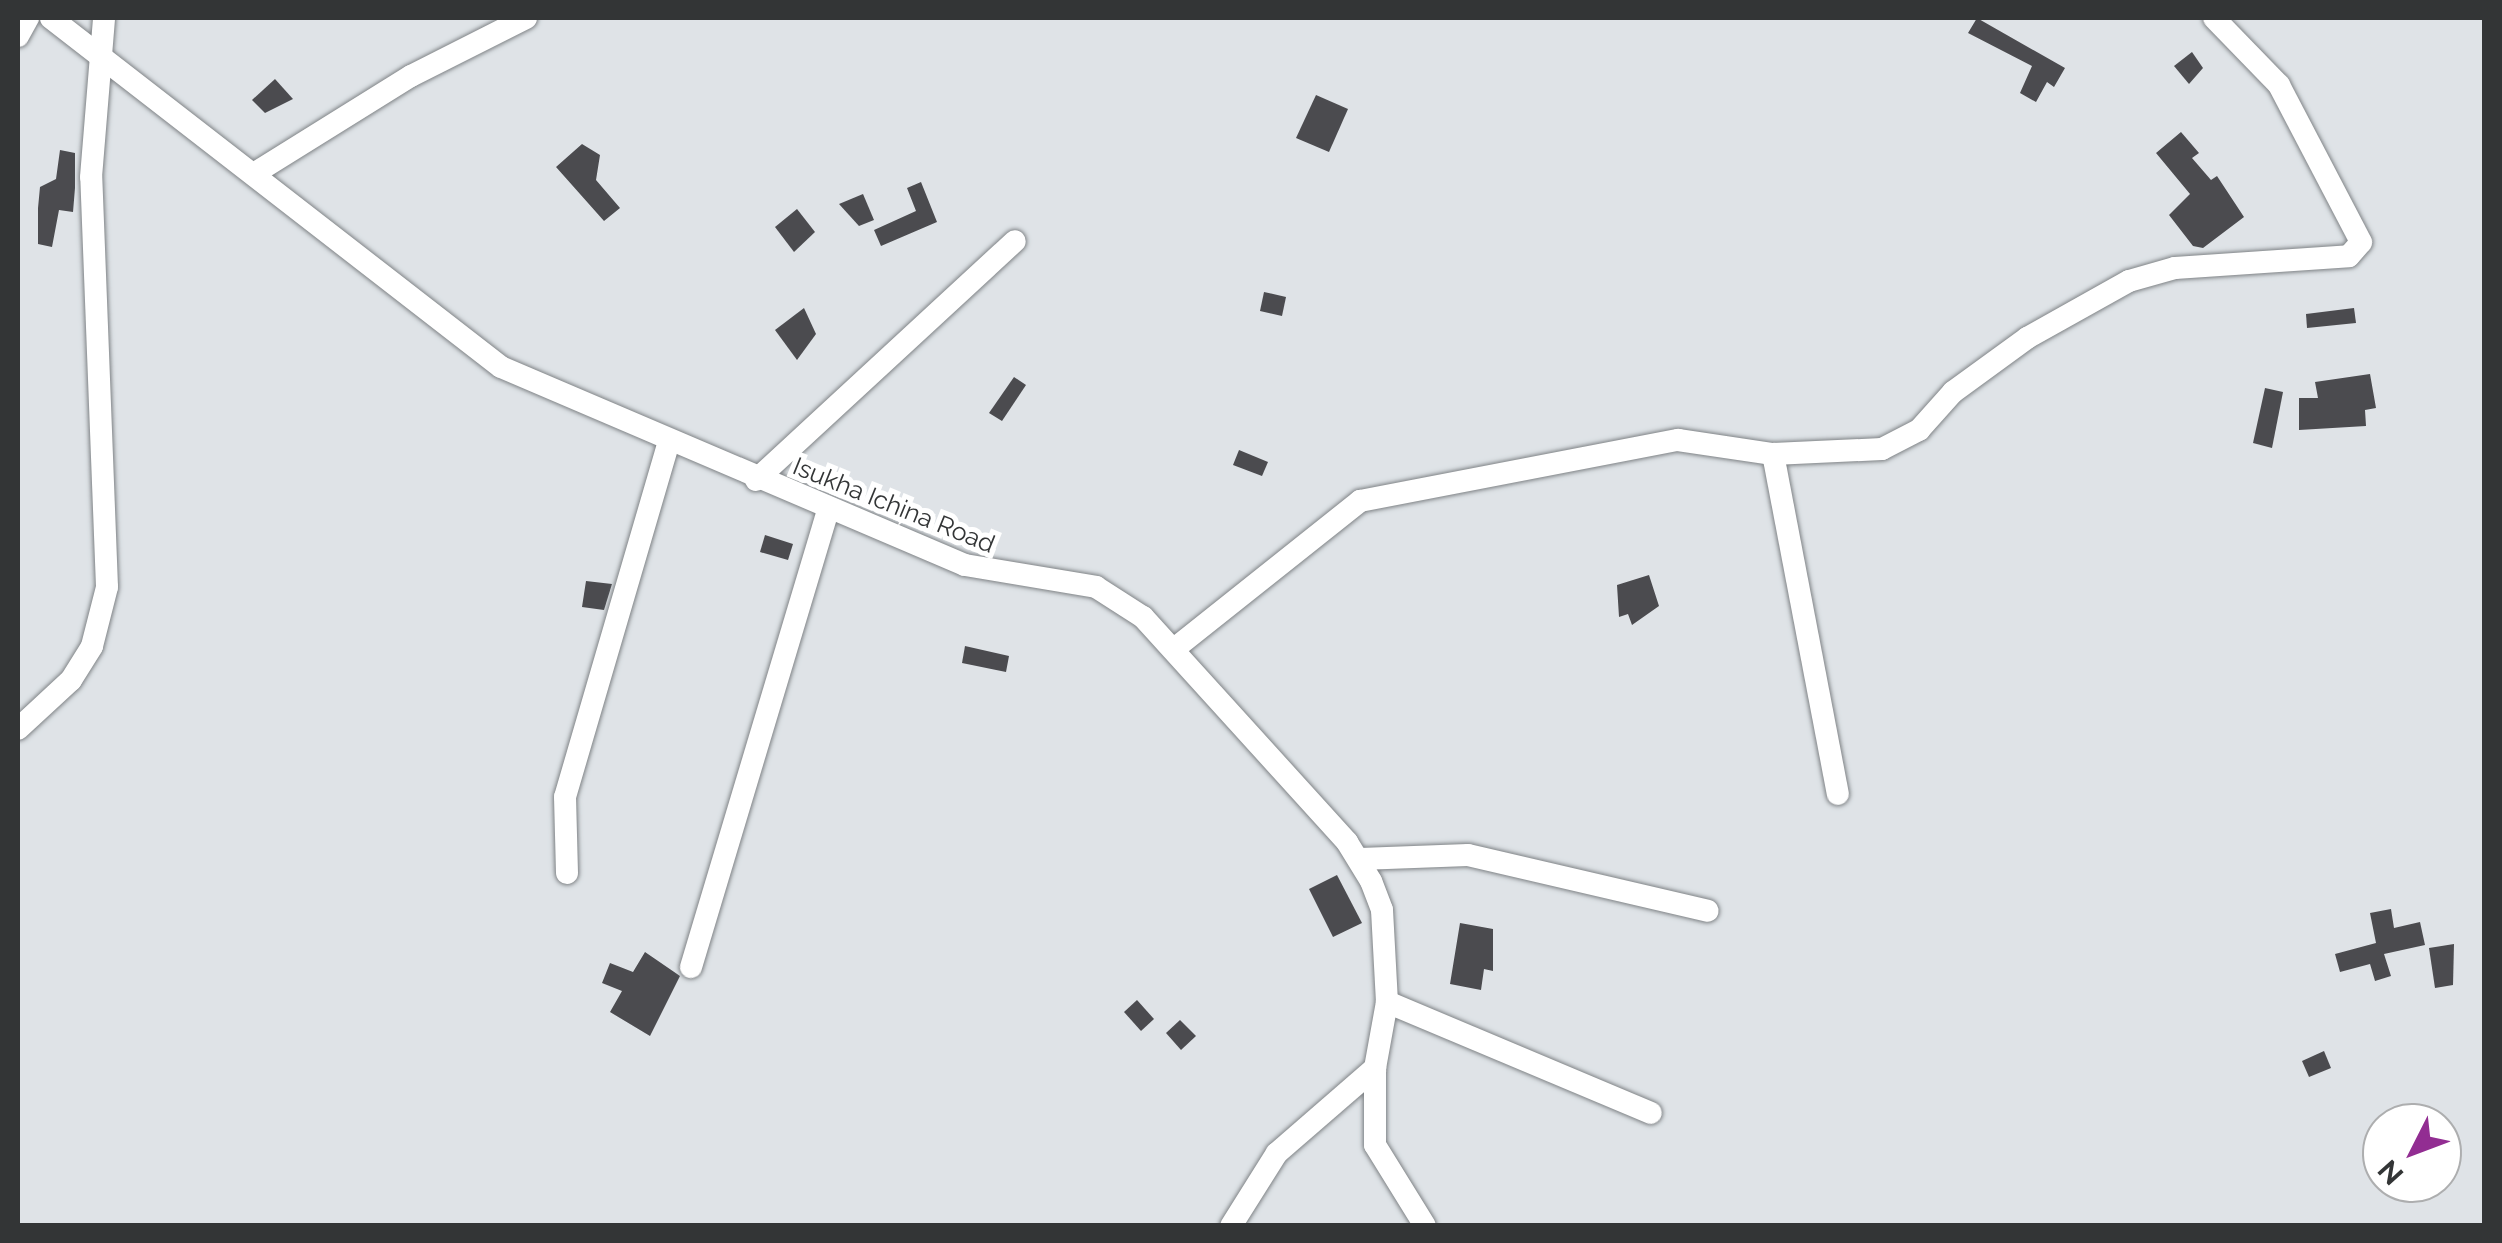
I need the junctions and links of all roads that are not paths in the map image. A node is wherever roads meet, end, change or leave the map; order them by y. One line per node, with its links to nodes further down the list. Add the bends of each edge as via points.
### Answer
1 (28, 18): 6 (street)
2 (52, 18): 7 (street, Isukha Ichina Road)
3 (104, 18): 7 (street)
4 (526, 18): 8 (street, via 411,76)
5 (2214, 18): 11 (street, via 2279,85 2361,242 2349,256 2175,268 2129,281 2027,338 1900,444 1830,456)
6 (18, 36)
7 (97, 48): 8 (street, Isukha Ichina Road); 15 (street, via 91,177 107,587 92,646 71,680)
8 (255, 173): 10 (street, Isukha Ichina Road, via 501,367)
9 (1015, 241): 12 (street)
10 (669, 442): 12 (street, Isukha Ichina Road); 18 (street, via 565,797)
11 (1773, 454): 14 (street, via 1660,442 1360,500); 16 (street)
12 (756, 480): 13 (street, Isukha Ichina Road)
13 (828, 509): 14 (street, Isukha Ichina Road, via 1008,578 1096,587 1121,598); 20 (street)
14 (1174, 649): 17 (street, Isukha Ichina Road)
15 (18, 729)
16 (1838, 794)
17 (1360, 859): 19 (street, via 1468,855); 21 (street, Isukha Ichina Road, via 1382,910)
18 (566, 873)
19 (1708, 911)
20 (691, 966)
21 (1388, 1002): 22 (street, Isukha Ichina Road); 23 (street)
22 (1375, 1068): 24 (street, via 1278,1153); 25 (street, Isukha Ichina Road, via 1375,1144)
23 (1651, 1113)
24 (1231, 1226)
25 (1425, 1226)

